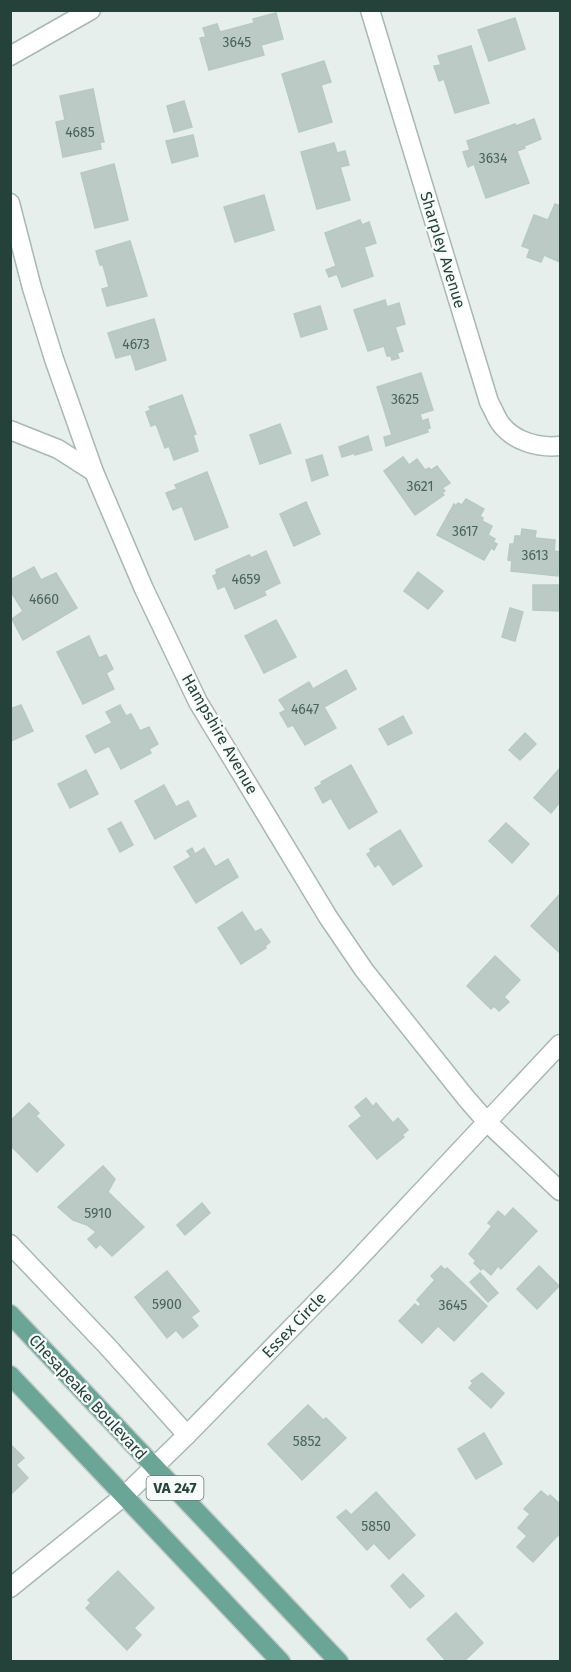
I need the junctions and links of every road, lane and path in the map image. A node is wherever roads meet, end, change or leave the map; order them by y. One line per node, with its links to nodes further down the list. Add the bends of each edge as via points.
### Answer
1 (91, 10): 3 (street)
2 (370, 10): 6 (street, Sharpley Avenue, via 489,402 501,424 518,438 537,446)
3 (10, 56)
4 (10, 203): 7 (street, Hampshire Avenue, via 54,359)
5 (10, 430): 7 (street, via 58,449)
6 (561, 446)
7 (94, 472): 9 (street, Hampshire Avenue, via 198,702 364,970)
8 (561, 1044): 9 (street, Essex Circle)
9 (487, 1122): 10 (street, Hampshire Avenue); 14 (street, Essex Circle)
10 (561, 1191)
11 (10, 1244): 14 (street)
12 (10, 1314): 15 (main road, Chesapeake Boulevard / VA 247)
13 (10, 1375): 16 (main road, VA 247)
14 (187, 1435): 15 (street, Essex Circle)
15 (154, 1467): 16 (street, Essex Circle); 19 (main road, Chesapeake Boulevard / VA 247)
16 (124, 1496): 17 (street, Essex Circle); 18 (main road, VA 247)
17 (10, 1588)
18 (281, 1662)
19 (339, 1662)

